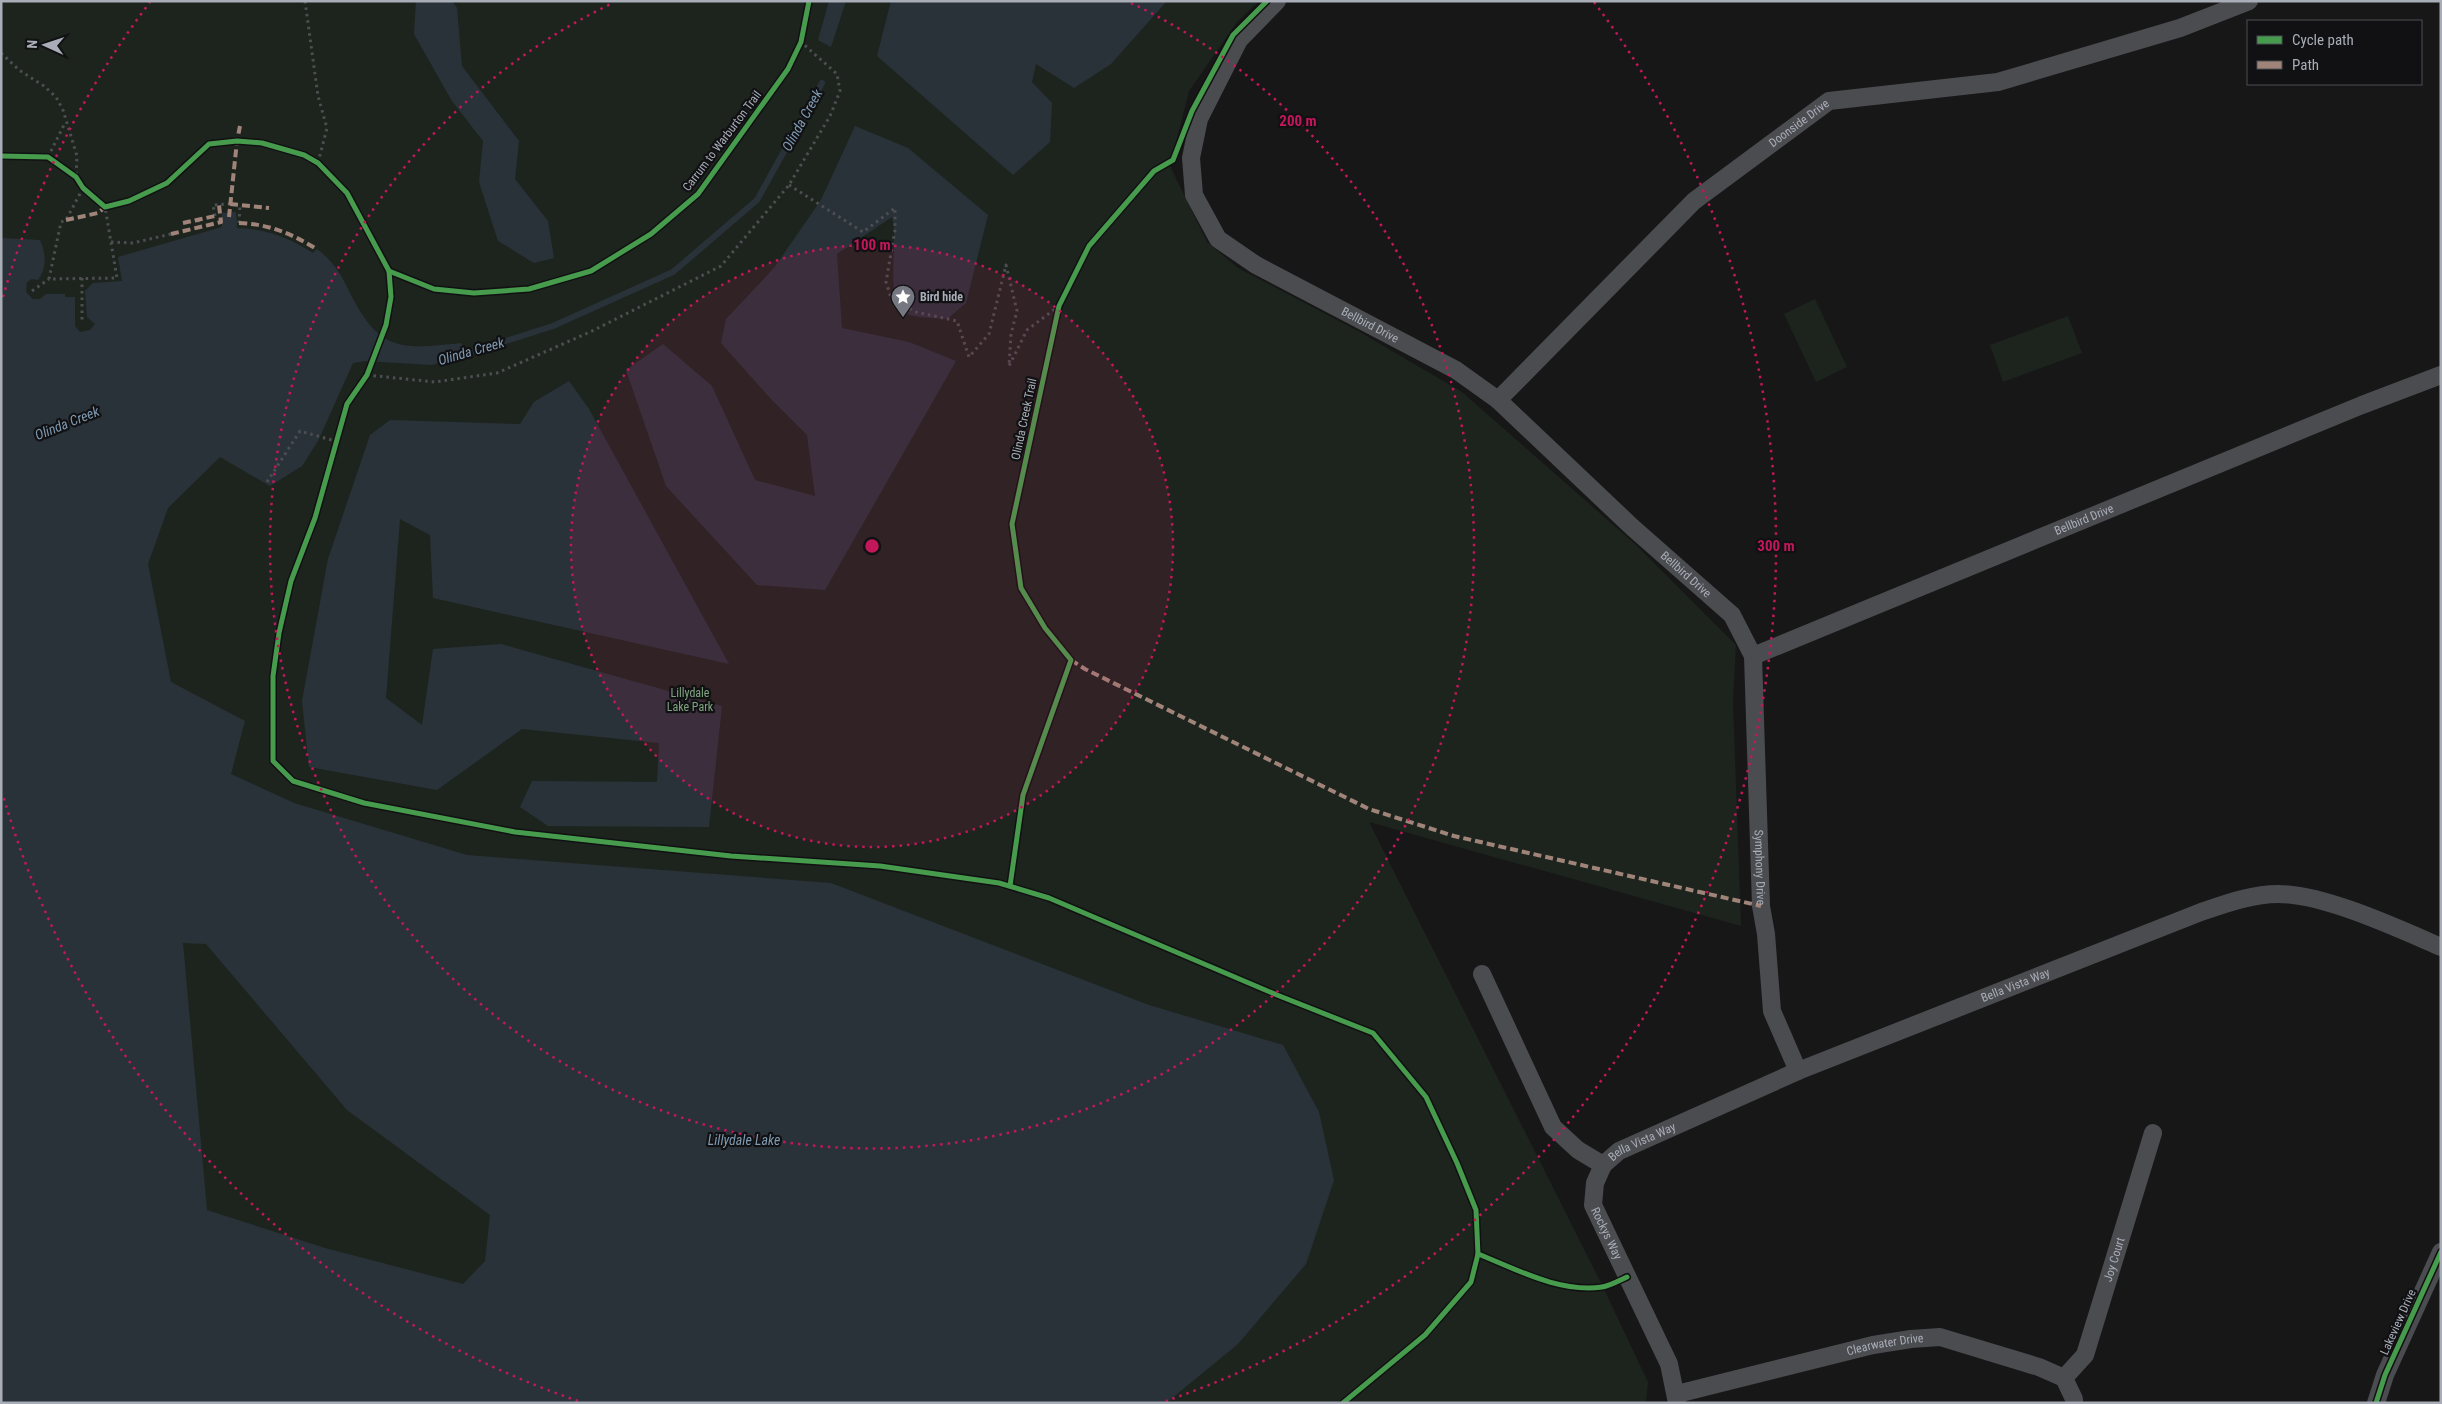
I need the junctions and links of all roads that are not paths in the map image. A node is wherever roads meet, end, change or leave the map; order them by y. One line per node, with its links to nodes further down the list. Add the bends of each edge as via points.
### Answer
1 (1277, 1): 4 (street, Bellbird Drive, via 1239,40 1198,119 1192,158 1194,195 1218,239 1256,265 1456,370)
2 (2249, 1): 4 (street, Doonside Drive, via 2180,28 1998,82 1829,101 1694,201)
3 (2441, 375): 5 (street, Bellbird Drive)
4 (1498, 400): 5 (street, Bellbird Drive, via 1732,615)
5 (1753, 656): 8 (street, Symphony Drive, via 1761,906 1772,1011)
6 (2441, 947): 8 (street, Bella Vista Way, via 2314,898 2278,894 2239,900)
7 (1482, 974): 10 (street, via 1553,1127 1578,1150)
8 (1798, 1071): 10 (street, Bella Vista Way, via 1619,1152)
9 (2154, 1133): 12 (street, Joy Court, via 2085,1355)
10 (1603, 1165): 13 (street, Rockys Way, via 1595,1183 1593,1205 1669,1364)
11 (2441, 1252): 15 (street, Lakeview Drive, via 2385,1375)
12 (2064, 1378): 13 (street, Clearwater Drive, via 2039,1367 1940,1337 1872,1345); 14 (street)
13 (1677, 1398)
14 (2074, 1403)
15 (2376, 1403)

